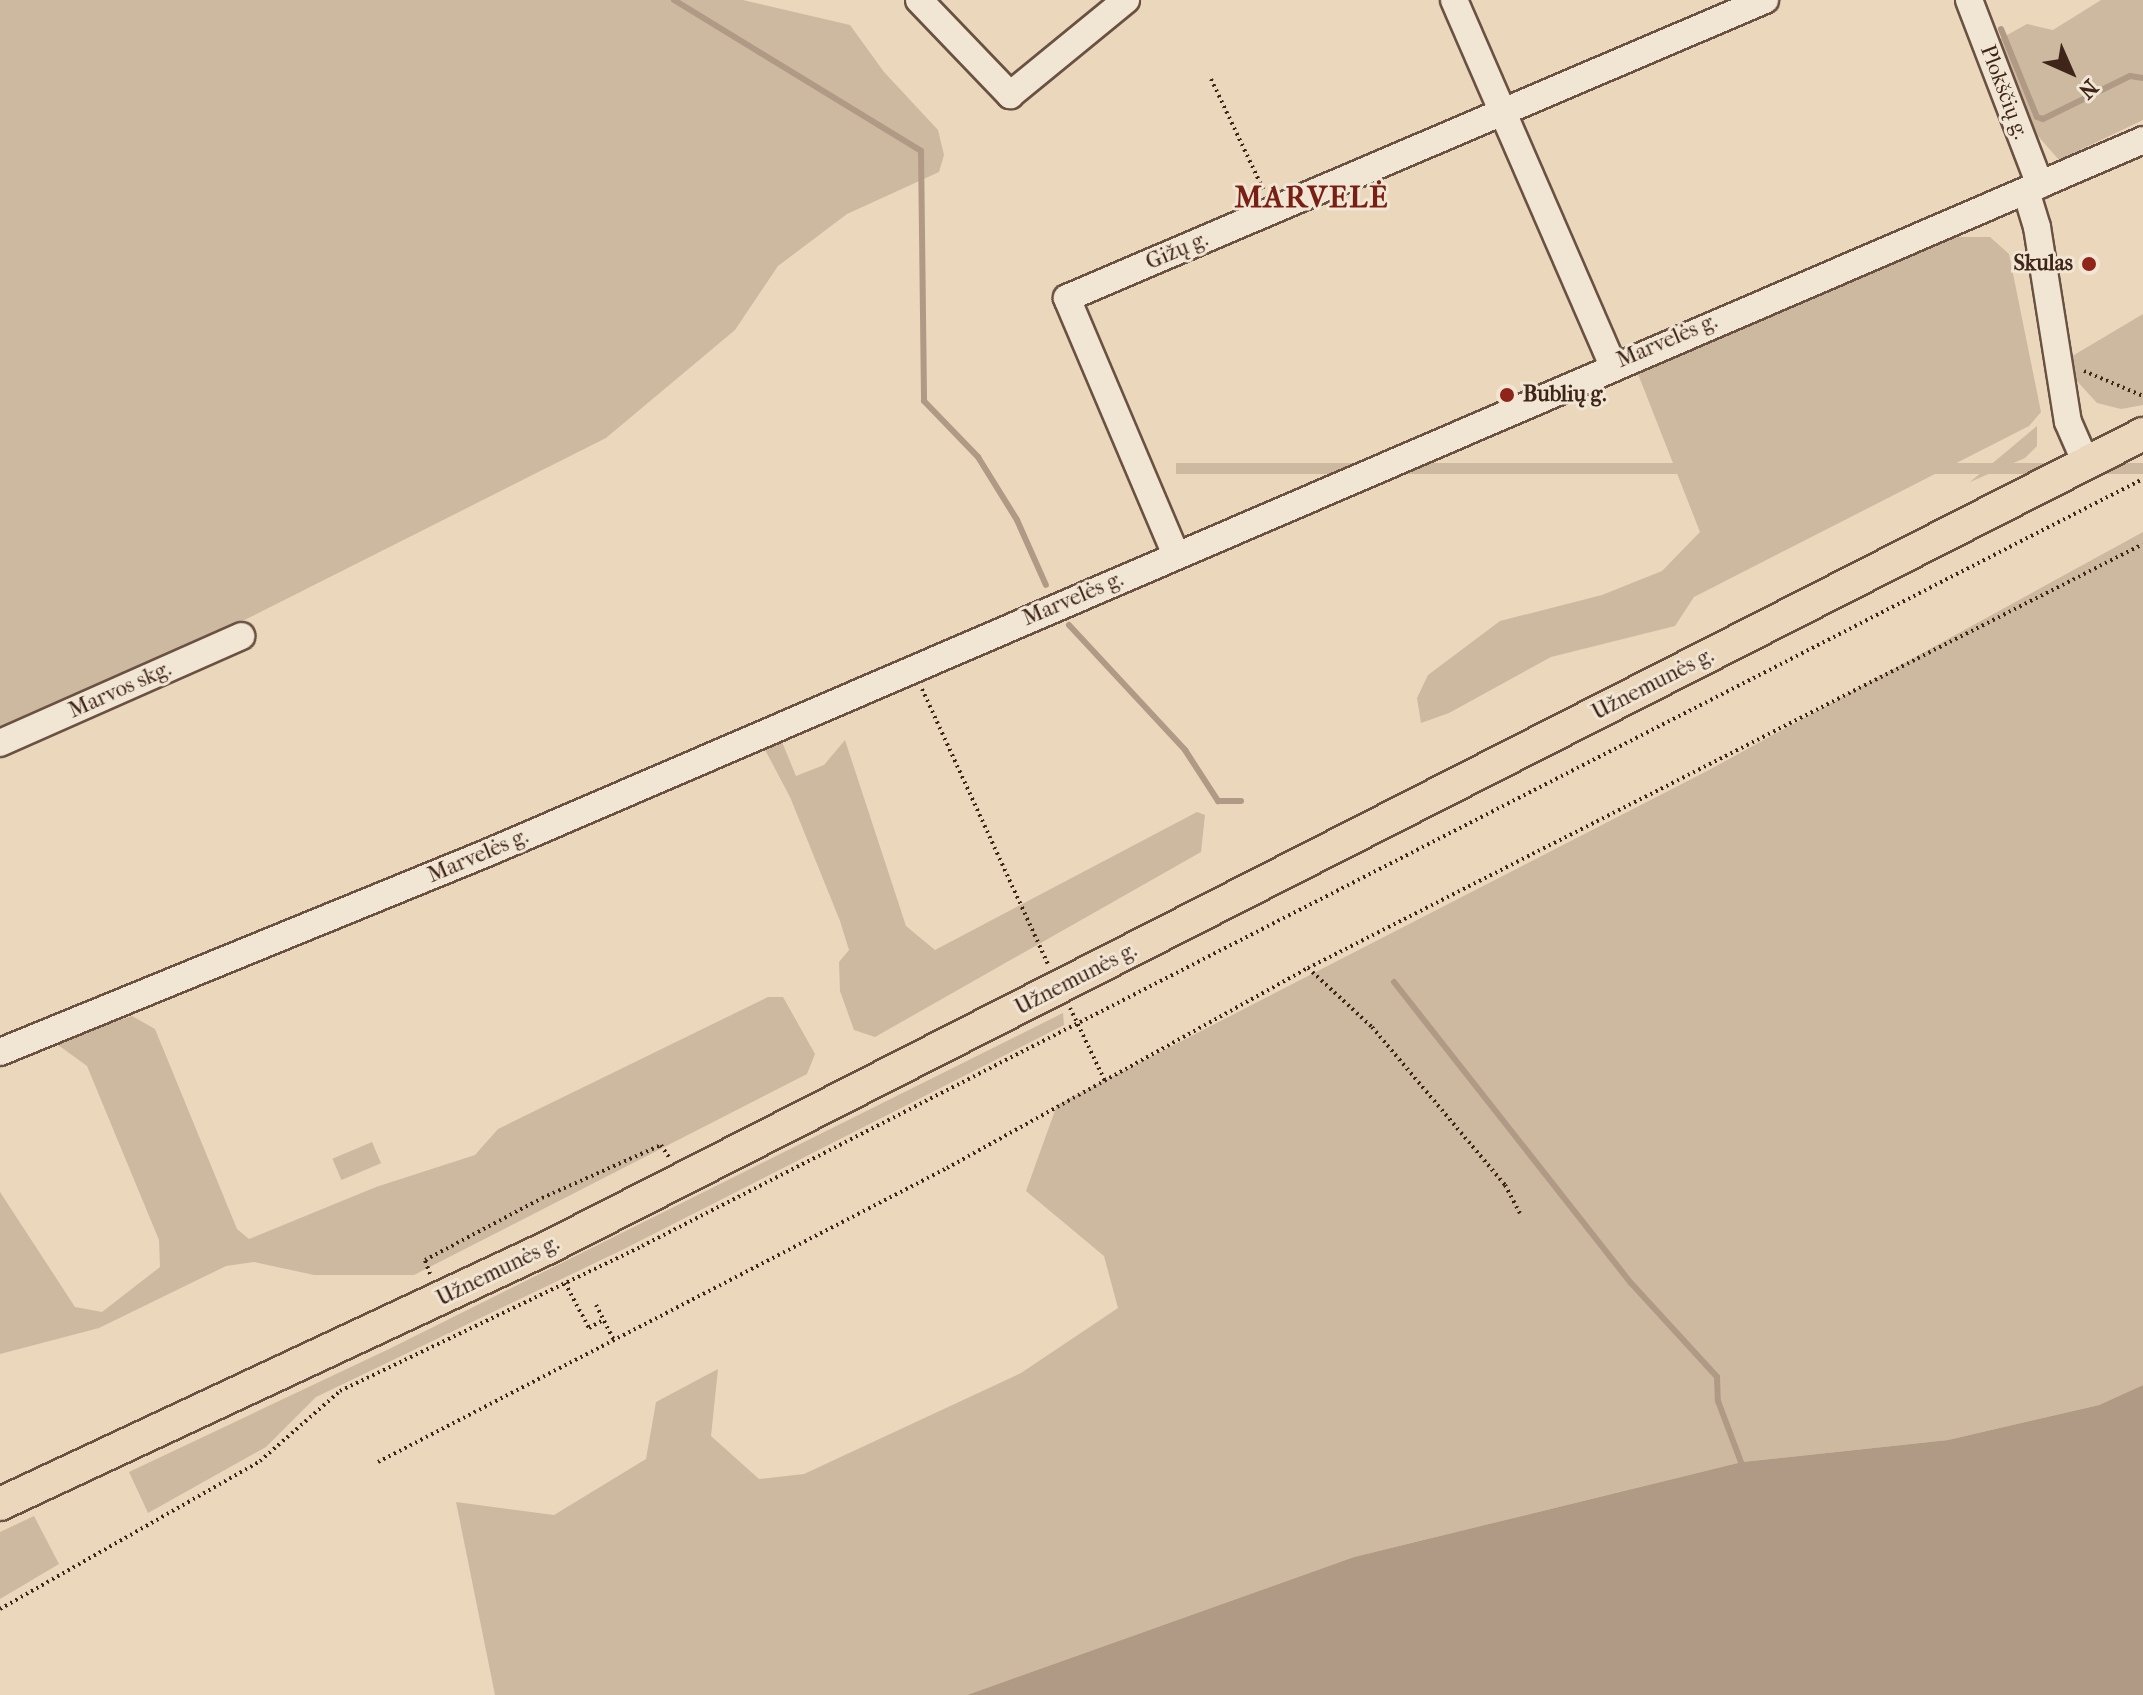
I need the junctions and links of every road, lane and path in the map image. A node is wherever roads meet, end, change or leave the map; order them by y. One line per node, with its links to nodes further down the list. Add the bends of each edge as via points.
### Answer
1 (919, 0): 2 (street, via 1010,95)
2 (1126, 0)
3 (1454, 0): 7 (street)
4 (1765, 0): 7 (street, Gižų g.)
5 (1969, 0): 9 (street, Plokščių g.)
6 (1211, 79): 10 (path)
7 (1502, 112): 10 (street, Gižų g.); 12 (street)
8 (2143, 140): 9 (street, Marvelės g.)
9 (2033, 188): 11 (street, Plokščių g.); 12 (street, Marvelės g.)
10 (1273, 210): 18 (street, Gižų g., via 1067,298)
11 (2053, 343): 13 (path, via 2082,370); 15 (street, Plokščių g., via 2068,422)
12 (1612, 364): 18 (street, Marvelės g.)
13 (2142, 392)
14 (2143, 434): 15 (main road, Užnemunės g.)
15 (2086, 463): 25 (main road, Užnemunės g.)
16 (2143, 479): 27 (path)
17 (2143, 544): 23 (path)
18 (1176, 555): 20 (street, Marvelės g.)
19 (241, 636): 21 (street, Marvos skg.)
20 (913, 668): 22 (path); 24 (street, Marvelės g., via 355,909)
21 (0, 743)
22 (1014, 894)
23 (1308, 968): 26 (path, via 1372,1027 1505,1185); 31 (path, via 947,1168)
24 (0, 1052)
25 (682, 1179): 28 (main road, Užnemunės g.); 28 (path, via 661,1145 542,1198 425,1260)
26 (1520, 1213)
27 (565, 1283): 30 (path, via 589,1328); 34 (path, via 340,1391 260,1461)
28 (440, 1299): 33 (main road, Užnemunės g.)
29 (596, 1305): 30 (path)
30 (603, 1320): 31 (path)
31 (613, 1339): 32 (path)
32 (378, 1462)
33 (0, 1504)
34 (0, 1609)

